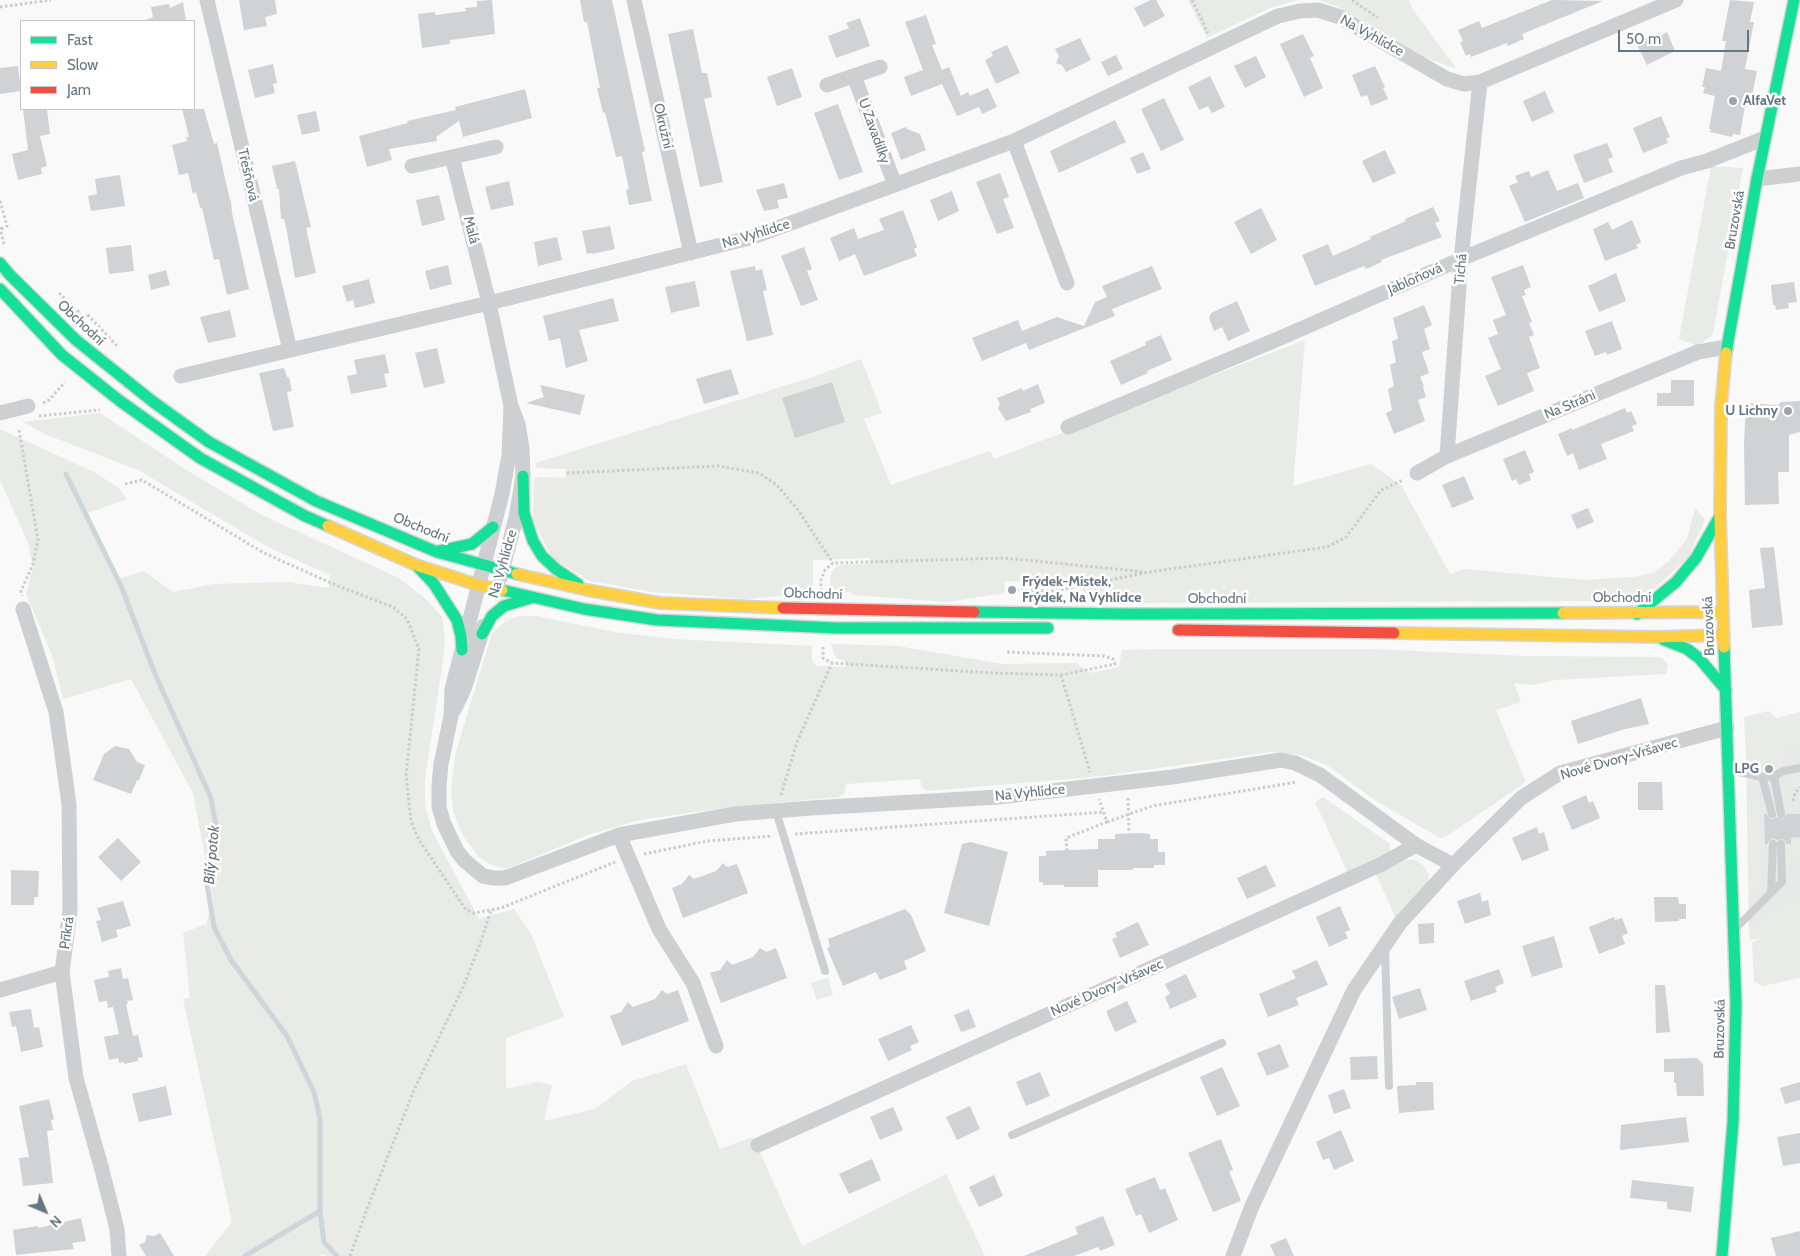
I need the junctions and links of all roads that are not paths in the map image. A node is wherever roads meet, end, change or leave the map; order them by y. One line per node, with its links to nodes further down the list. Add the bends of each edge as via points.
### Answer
1 (207, 0): 24 (street, Třešňová)
2 (634, 0): 17 (street, Okružní)
3 (1676, 0): 7 (street, Na Vyhlídce)
4 (1794, 0): 9 (main road, Bruzovská)
5 (880, 67): 6 (street)
6 (854, 76): 8 (street); 16 (street, U Zavadilky)
7 (1480, 82): 10 (street, Na Vyhlídce, via 1464,84 1447,79 1340,17 1318,10 1300,11 1278,16); 18 (street, Tichá)
8 (827, 85)
9 (1765, 138): 15 (main road, Bruzovská); 18 (street, Jabloňová, via 1681,168)
10 (1014, 141): 16 (street, Na Vyhlídce); 20 (street)
11 (496, 146): 12 (street)
12 (452, 156): 13 (street); 22 (street, Malá)
13 (412, 166)
14 (1800, 174): 15 (street)
15 (1757, 179): 23 (main road, Bruzovská)
16 (894, 185): 17 (street, Na Vyhlídce, via 753,238)
17 (691, 253): 22 (street, Na Vyhlídce)
18 (1461, 259): 29 (street, Jabloňová); 30 (street, Tichá)
19 (0, 263): 35 (main road, Obchodní, via 76,340 209,442 316,501)
20 (1067, 283)
21 (0, 289): 36 (main road, via 62,355 120,402 200,458 305,516)
22 (490, 303): 24 (street, Na Vyhlídce); 26 (street, Na Vyhlídce)
23 (1727, 347): 30 (street, Na Stráni, via 1698,352); 33 (main road, Bruzovská, via 1721,422)
24 (290, 350): 25 (street, Na Vyhlídce)
25 (180, 376)
26 (510, 406): 32 (street, Na Vyhlídce, via 518,424); 34 (street, Na Vyhlídce, via 508,455)
27 (33, 411): 28 (street)
28 (0, 413)
29 (1068, 427)
30 (1448, 456): 31 (street, Na Stráni)
31 (1417, 474)
32 (523, 476): 38 (street, Na Vyhlídce); 41 (main road, via 524,513 533,541 542,556 556,569)
33 (1720, 516): 44 (main road, Bruzovská); 45 (main road, via 1696,558 1676,582)
34 (493, 527): 35 (main road, via 472,544); 37 (street, Na Vyhlídce)
35 (437, 552): 37 (main road, Obchodní)
36 (416, 565): 39 (main road); 51 (main road, via 434,584 457,620)
37 (482, 566): 38 (main road, Obchodní); 39 (street, Na Vyhlídce)
38 (502, 571): 40 (street, Na Vyhlídce); 41 (main road, Obchodní)
39 (478, 585): 40 (main road); 51 (street, Na Vyhlídce)
40 (496, 589): 42 (main road); 48 (street, Na Vyhlídce)
41 (587, 590): 45 (main road, Obchodní, via 660,603 839,610 1128,614)
42 (533, 598): 46 (main road, via 657,620 836,628); 48 (main road, via 504,606 492,616)
43 (23, 609): 69 (street, Příkrá, via 56,712 69,804 70,910)
44 (1723, 612): 45 (main road, Obchodní); 49 (main road, Bruzovská)
45 (1637, 614)
46 (1064, 628)
47 (1167, 629): 50 (main road)
48 (482, 634): 53 (street, Na Vyhlídce, via 464,689)
49 (1724, 635): 50 (main road); 52 (main road, Bruzovská)
50 (1658, 637): 52 (main road, via 1687,649 1699,658)
51 (462, 650): 53 (street, Na Vyhlídce, via 452,689)
52 (1726, 690): 54 (main road, Bruzovská)
53 (451, 716): 62 (street, Na Vyhlídce, via 441,764 439,807 457,851 483,876 505,878)
54 (1727, 728): 56 (main road, Bruzovská); 65 (street, Nové Dvory-Vršavec, via 1560,773 1520,798)
55 (1800, 768): 57 (lane)
56 (1728, 769): 58 (lane); 66 (main road, Bruzovská)
57 (1774, 776): 58 (lane); 61 (lane)
58 (1762, 777): 60 (lane)
59 (776, 811): 62 (street, Na Vyhlídce, via 735,814); 64 (street, Na Vyhlídce, via 999,797 1281,760 1320,775); 68 (lane)
60 (1772, 814)
61 (1781, 814)
62 (619, 835): 72 (street, via 659,929 693,983)
63 (1777, 844): 66 (lane, via 1782,882)
64 (1416, 845): 65 (street); 75 (street, Nové Dvory-Vršavec, via 1382,864)
65 (1453, 865): 67 (street, Nové Dvory-Vršavec)
66 (1734, 930): 78 (main road, Bruzovská, via 1733,1122)
67 (1384, 945): 73 (lane); 77 (street, Nové Dvory-Vršavec, via 1354,990 1252,1206)
68 (825, 971)
69 (62, 972): 70 (street); 76 (street, Příkrá, via 76,1078 115,1221)
70 (0, 990)
71 (1222, 1043): 74 (lane)
72 (716, 1046)
73 (1389, 1086)
74 (1012, 1135)
75 (758, 1145)
76 (119, 1256)
77 (1233, 1256)
78 (1722, 1256)

